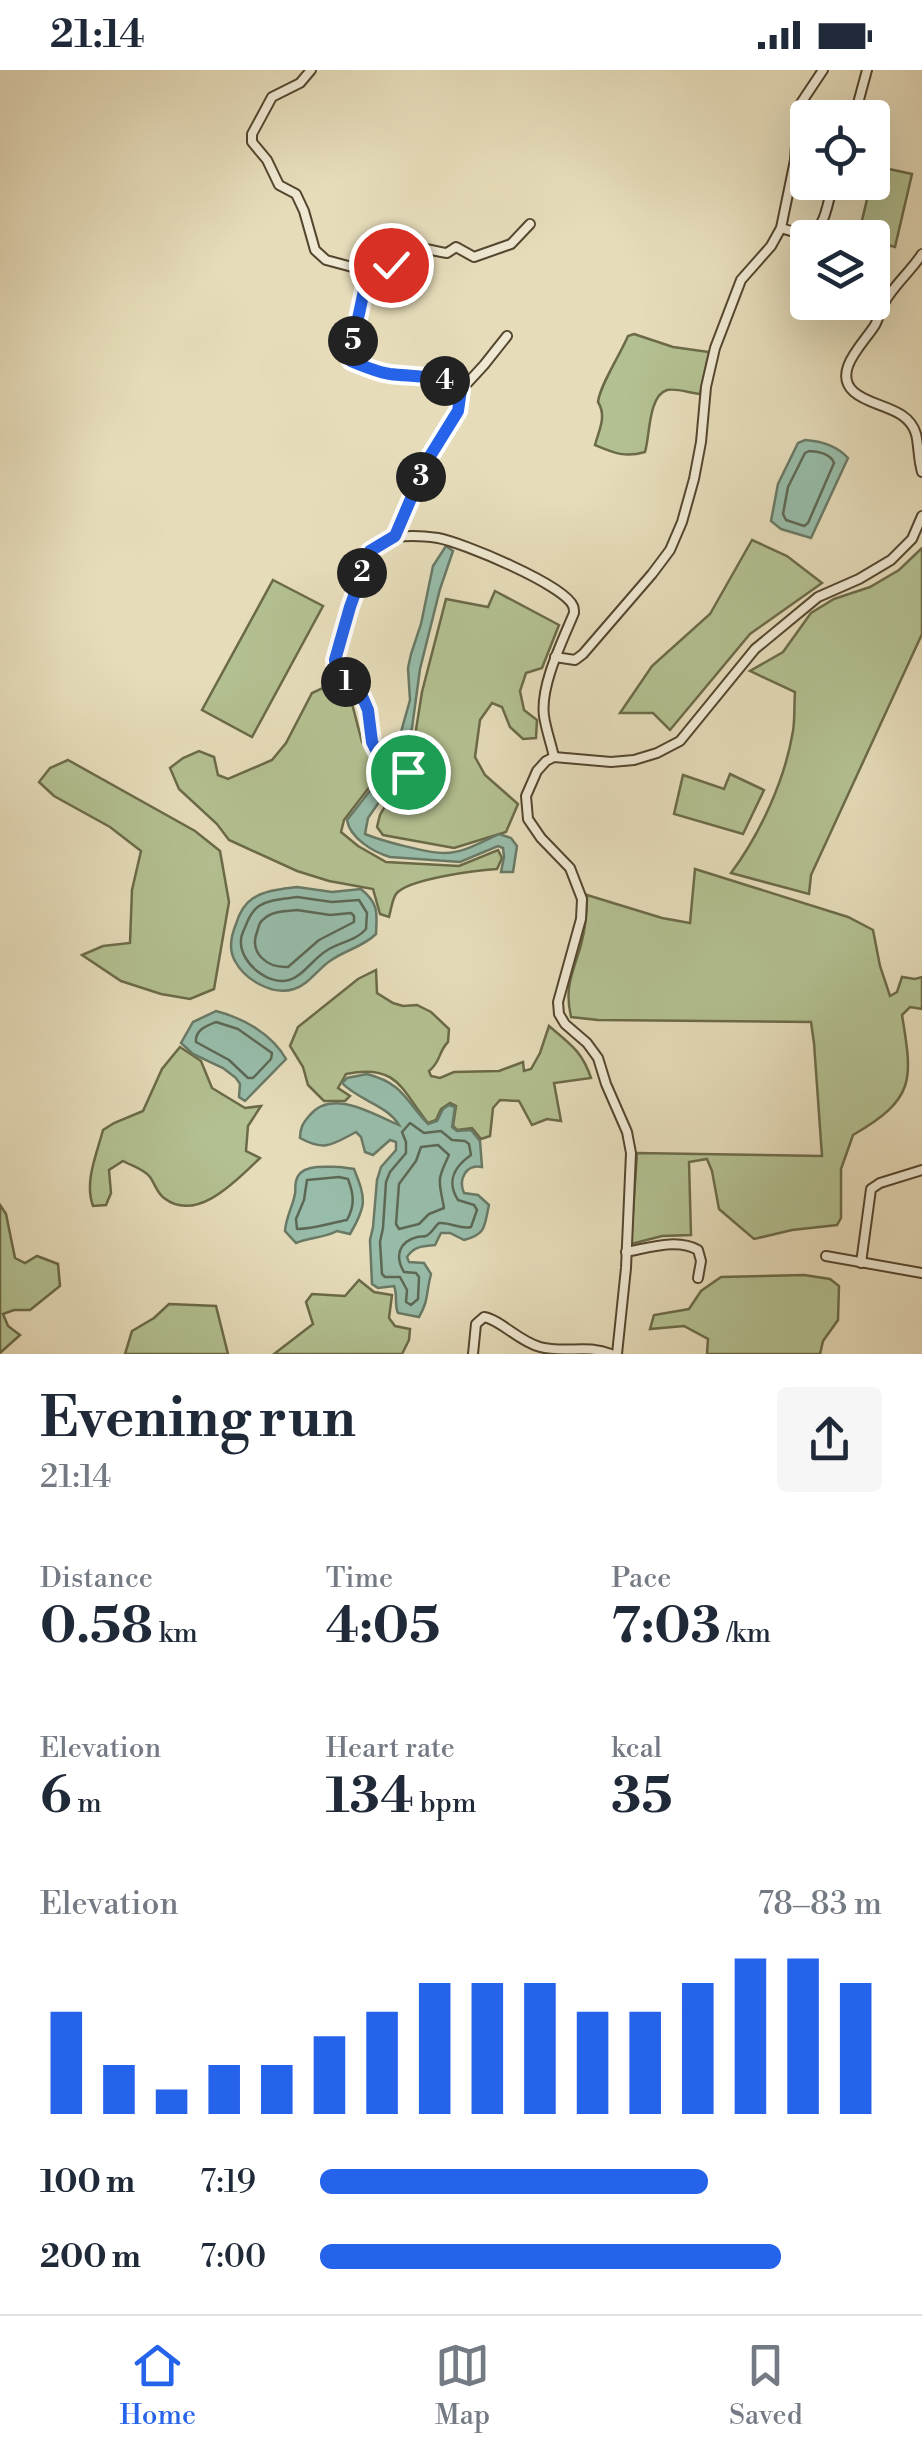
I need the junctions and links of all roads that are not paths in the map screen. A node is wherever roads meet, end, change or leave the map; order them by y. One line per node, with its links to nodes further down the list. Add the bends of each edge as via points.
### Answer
1 (311, 70): 9 (street, via 272,97 252,142 279,186 296,194 315,250)
2 (823, 70): 7 (street, via 801,103)
3 (867, 70): 4 (street)
4 (859, 100)
5 (828, 200): 7 (street, via 816,232)
6 (530, 224): 9 (street, via 511,244 474,257 456,247 447,252 399,244 391,265)
7 (780, 228): 15 (street, via 741,280 715,348 694,479 670,550 583,654 575,660)
8 (922, 254): 12 (street, via 884,302 846,370 852,391 908,419)
9 (365, 273): 11 (street, via 351,361)
10 (507, 336): 11 (street)
11 (461, 390): 14 (street, via 458,411 427,461)
12 (922, 472)
13 (922, 516): 16 (street, via 892,560 818,597 756,649 680,740 634,760)
14 (395, 536): 15 (street, via 455,543 516,567 570,601 574,614); 17 (street, via 370,551 335,660 336,670 362,696 376,750)
15 (556, 657): 16 (street, via 544,702)
16 (554, 757): 19 (street, via 536,772 526,796 528,819 570,868 582,898 559,1014 598,1058 626,1132)
17 (408, 772)
18 (922, 1170): 21 (street, via 871,1189)
19 (626, 1252): 23 (street, via 690,1246 698,1250); 25 (street)
20 (826, 1256): 21 (street)
21 (861, 1263): 22 (street)
22 (922, 1272)
23 (698, 1278)
24 (473, 1354): 25 (street, via 476,1324 484,1317 545,1348)
25 (614, 1354)

